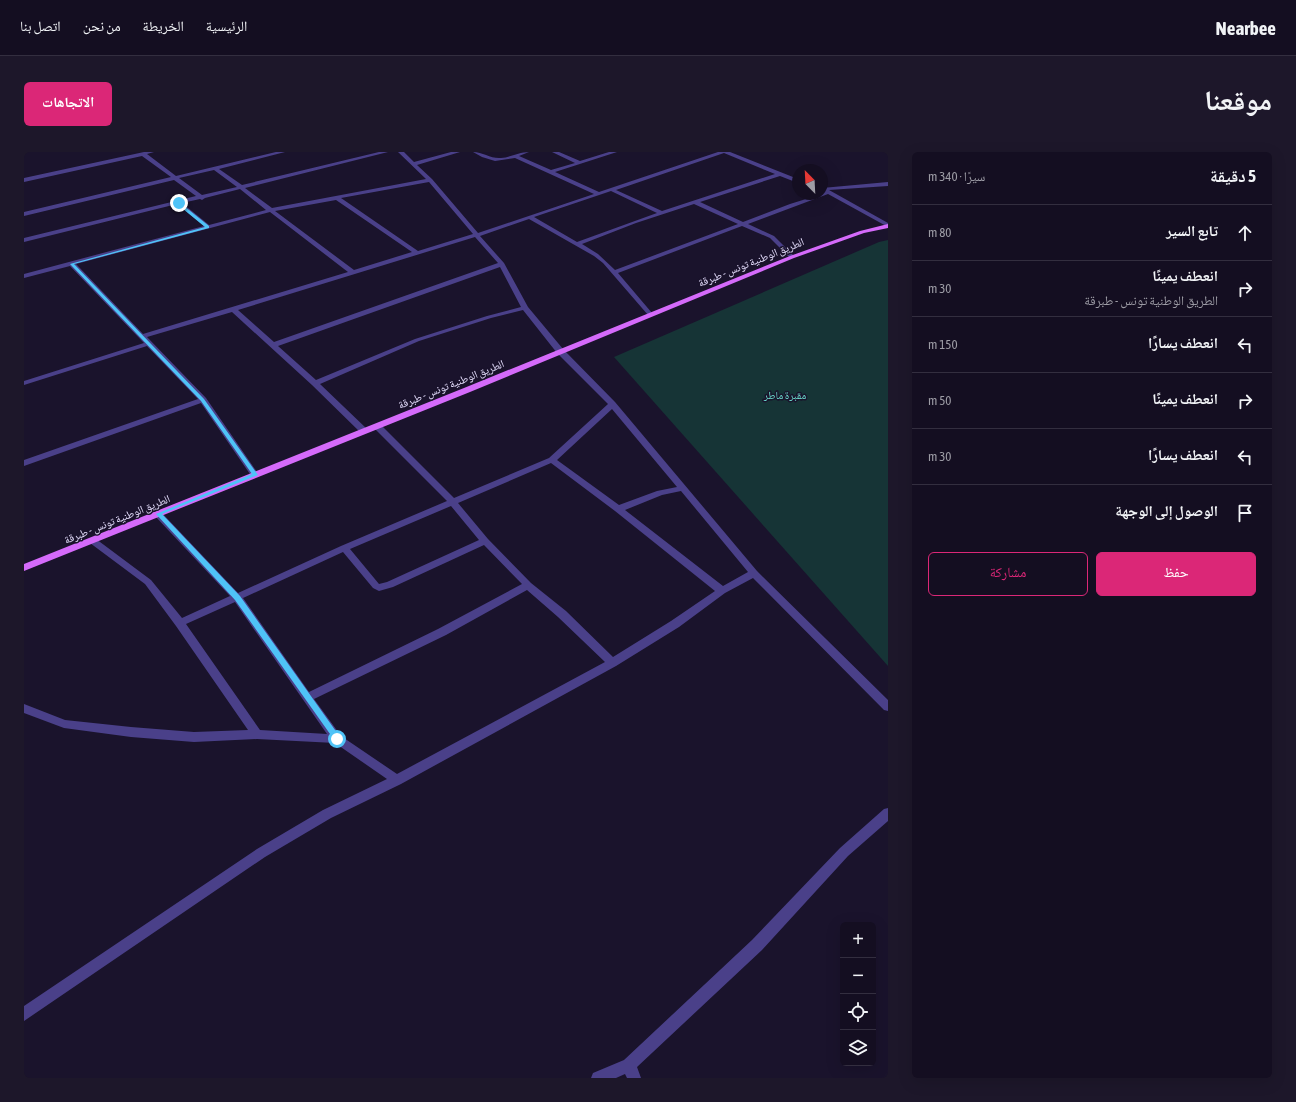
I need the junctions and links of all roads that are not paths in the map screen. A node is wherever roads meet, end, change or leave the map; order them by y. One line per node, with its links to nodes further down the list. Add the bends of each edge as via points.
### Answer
1 (150, 152): 11 (street)
2 (282, 152): 15 (street)
3 (385, 152): 23 (street)
4 (401, 152): 14 (street)
5 (457, 152): 14 (street)
6 (476, 152): 12 (street, via 494,160)
7 (526, 152): 12 (street)
8 (555, 152): 13 (street)
9 (614, 152): 13 (street)
10 (725, 152): 17 (street); 24 (street)
11 (143, 154): 18 (street); 20 (street)
12 (515, 156): 16 (street)
13 (580, 163): 16 (street)
14 (413, 164): 21 (street)
15 (215, 168): 18 (street); 23 (street)
16 (551, 172): 27 (street)
17 (779, 174): 19 (street); 30 (street)
18 (175, 178): 28 (street); 34 (street)
19 (792, 179)
20 (24, 180)
21 (430, 180): 29 (street); 39 (street)
22 (888, 184): 25 (street)
23 (242, 188): 28 (street); 32 (street)
24 (610, 189): 27 (street); 33 (street)
25 (828, 189)
26 (830, 192): 36 (street); 37 (street)
27 (597, 193): 35 (street)
28 (202, 198): 31 (street)
29 (337, 198): 32 (street); 42 (street)
30 (695, 202): 33 (street); 36 (street)
31 (179, 203): 38 (street); 40 (street)
32 (272, 210): 38 (street); 46 (street, via 296,232)
33 (662, 213): 41 (street)
34 (24, 214)
35 (529, 217): 39 (street); 41 (street)
36 (743, 224): 43 (street, via 772,237); 47 (street)
37 (888, 226): 43 (main road, الطريق الوطنية تونس - طبرقة, via 856,234)
38 (208, 227): 44 (street)
39 (476, 235): 42 (street); 45 (street)
40 (24, 240)
41 (576, 244): 47 (street, via 596,255)
42 (416, 252): 46 (street)
43 (792, 257): 51 (main road, الطريق الوطنية تونس - طبرقة)
44 (72, 264): 48 (street); 52 (street)
45 (502, 264): 49 (street); 54 (street)
46 (352, 272): 50 (street)
47 (615, 272): 51 (street)
48 (24, 276)
49 (526, 308): 55 (street); 57 (street, via 489,316 418,340)
50 (233, 309): 52 (street); 54 (street)
51 (650, 314): 55 (main road, الطريق الوطنية تونس - طبرقة)
52 (141, 337): 53 (street)
53 (148, 344): 56 (street); 58 (street)
54 (273, 345): 57 (street)
55 (560, 351): 59 (street); 60 (main road, الطريق الوطنية تونس - طبرقة)
56 (24, 383)
57 (316, 383): 61 (street)
58 (203, 400): 63 (street); 64 (street)
59 (612, 404): 62 (street); 65 (street)
60 (376, 426): 61 (main road, الطريق الوطنية تونس - طبرقة); 66 (street)
61 (364, 431): 64 (main road, الطريق الوطنية تونس - طبرقة)
62 (552, 460): 66 (street); 67 (street)
63 (24, 463)
64 (255, 475): 68 (main road, الطريق الوطنية تونس - طبرقة)
65 (684, 488): 67 (street, via 660,493); 73 (street)
66 (452, 501): 70 (street); 71 (street)
67 (618, 509): 75 (street)
68 (158, 514): 69 (main road, الطريق الوطنية تونس - طبرقة); 76 (street)
69 (93, 540): 72 (main road, الطريق الوطنية تونس - طبرقة); 77 (street, via 148,582)
70 (485, 541): 71 (street, via 379,588); 74 (street)
71 (344, 548): 76 (street)
72 (24, 568)
73 (754, 573): 75 (street); 80 (street)
74 (528, 585): 78 (street); 79 (street, via 442,632)
75 (722, 591): 78 (street)
76 (237, 598): 77 (street); 79 (street)
77 (180, 623): 82 (street)
78 (612, 663): 84 (street)
79 (308, 697): 83 (street)
80 (888, 706)
81 (24, 708): 82 (street, via 64,724 131,732 194,737)
82 (257, 734): 83 (street)
83 (337, 739): 84 (street)
84 (397, 780): 86 (street, via 327,814 261,853)
85 (888, 813): 87 (street, via 844,852 757,945)
86 (24, 1014)
87 (631, 1071): 88 (street)
88 (598, 1078)

